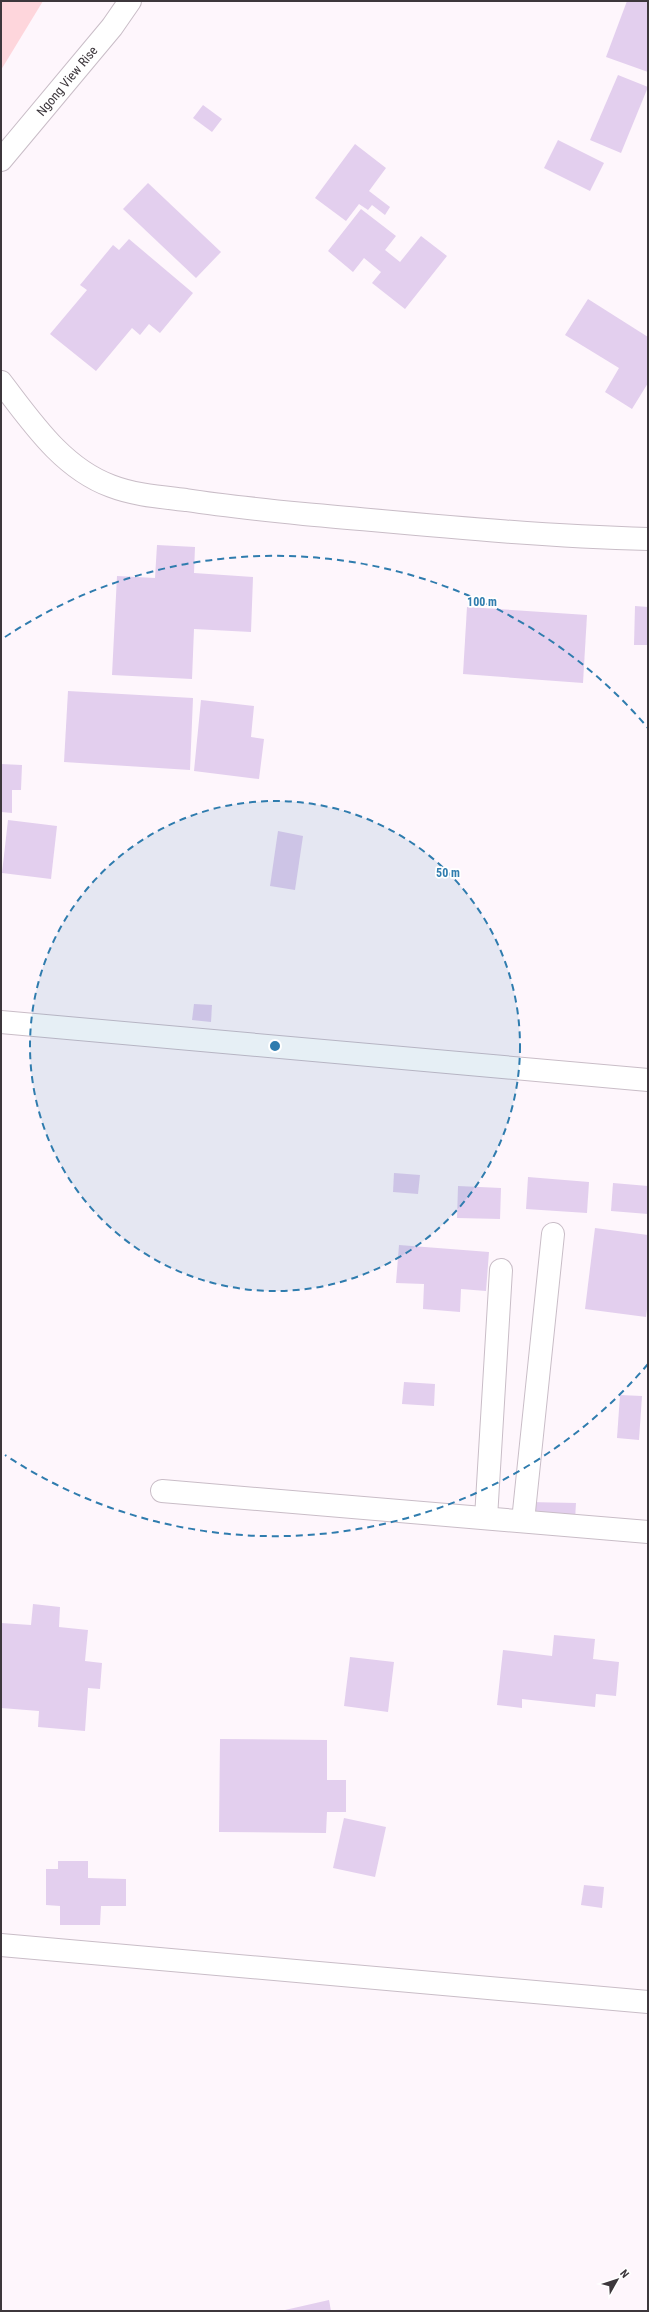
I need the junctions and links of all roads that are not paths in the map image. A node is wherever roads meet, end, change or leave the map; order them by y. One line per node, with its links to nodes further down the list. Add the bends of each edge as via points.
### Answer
1 (130, 1): 2 (street, Ngong View Rise)
2 (1, 160)
3 (1, 382): 4 (street, via 34,426 57,451 110,486 147,495 254,509 481,530)
4 (648, 539)
5 (1, 1022): 6 (street)
6 (648, 1080)
7 (553, 1234): 11 (street)
8 (501, 1270): 10 (street)
9 (162, 1491): 10 (street)
10 (486, 1518): 11 (street)
11 (523, 1521): 12 (street)
12 (648, 1532)
13 (1, 1944): 14 (street)
14 (648, 2002)

